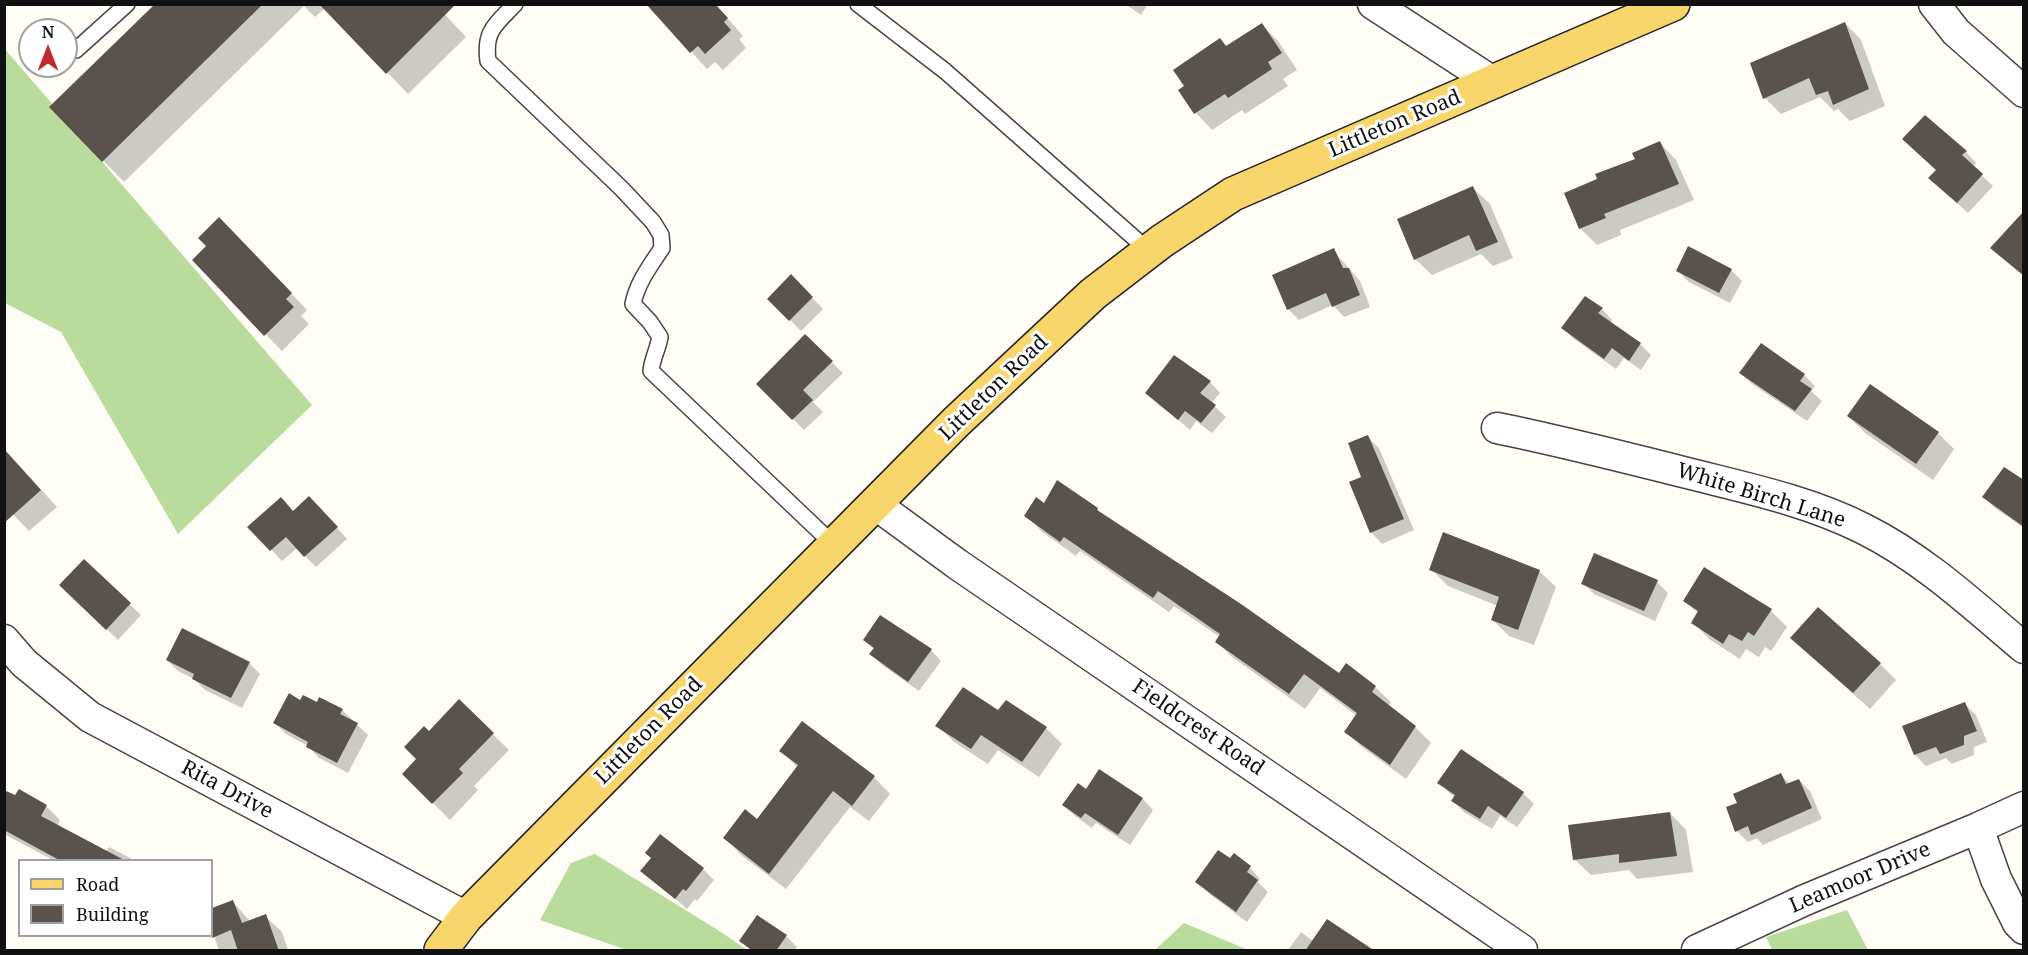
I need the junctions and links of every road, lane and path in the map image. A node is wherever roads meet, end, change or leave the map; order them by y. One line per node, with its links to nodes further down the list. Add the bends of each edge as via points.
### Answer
1 (127, 4): 7 (lane)
2 (514, 4): 13 (lane, via 493,28 486,43 488,61 621,188 661,235 662,248 635,292 633,304 660,337 651,371)
3 (858, 4): 10 (lane, via 945,71)
4 (1373, 4): 8 (street)
5 (1673, 4): 8 (main road, Littleton Road)
6 (1934, 4): 9 (street, via 1956,32)
7 (78, 48)
8 (1493, 82): 10 (main road, Littleton Road, via 1233,194)
9 (2024, 92)
10 (1149, 250): 12 (main road, Littleton Road, via 1093,294)
11 (1497, 428): 15 (street, White Birch Lane, via 1743,487 1864,528 1915,558)
12 (875, 504): 13 (main road, Littleton Road); 21 (street, Fieldcrest Road)
13 (834, 545): 18 (main road, Littleton Road)
14 (4, 640): 18 (street, Rita Drive, via 24,663 90,717)
15 (2024, 648)
16 (2024, 807): 17 (street, Leamoor Drive)
17 (1978, 828): 19 (street, via 1996,879); 22 (street, Leamoor Drive, via 1805,900)
18 (466, 917): 20 (main road, Littleton Road)
19 (2024, 929)
20 (441, 951)
21 (1522, 951)
22 (1697, 951)

